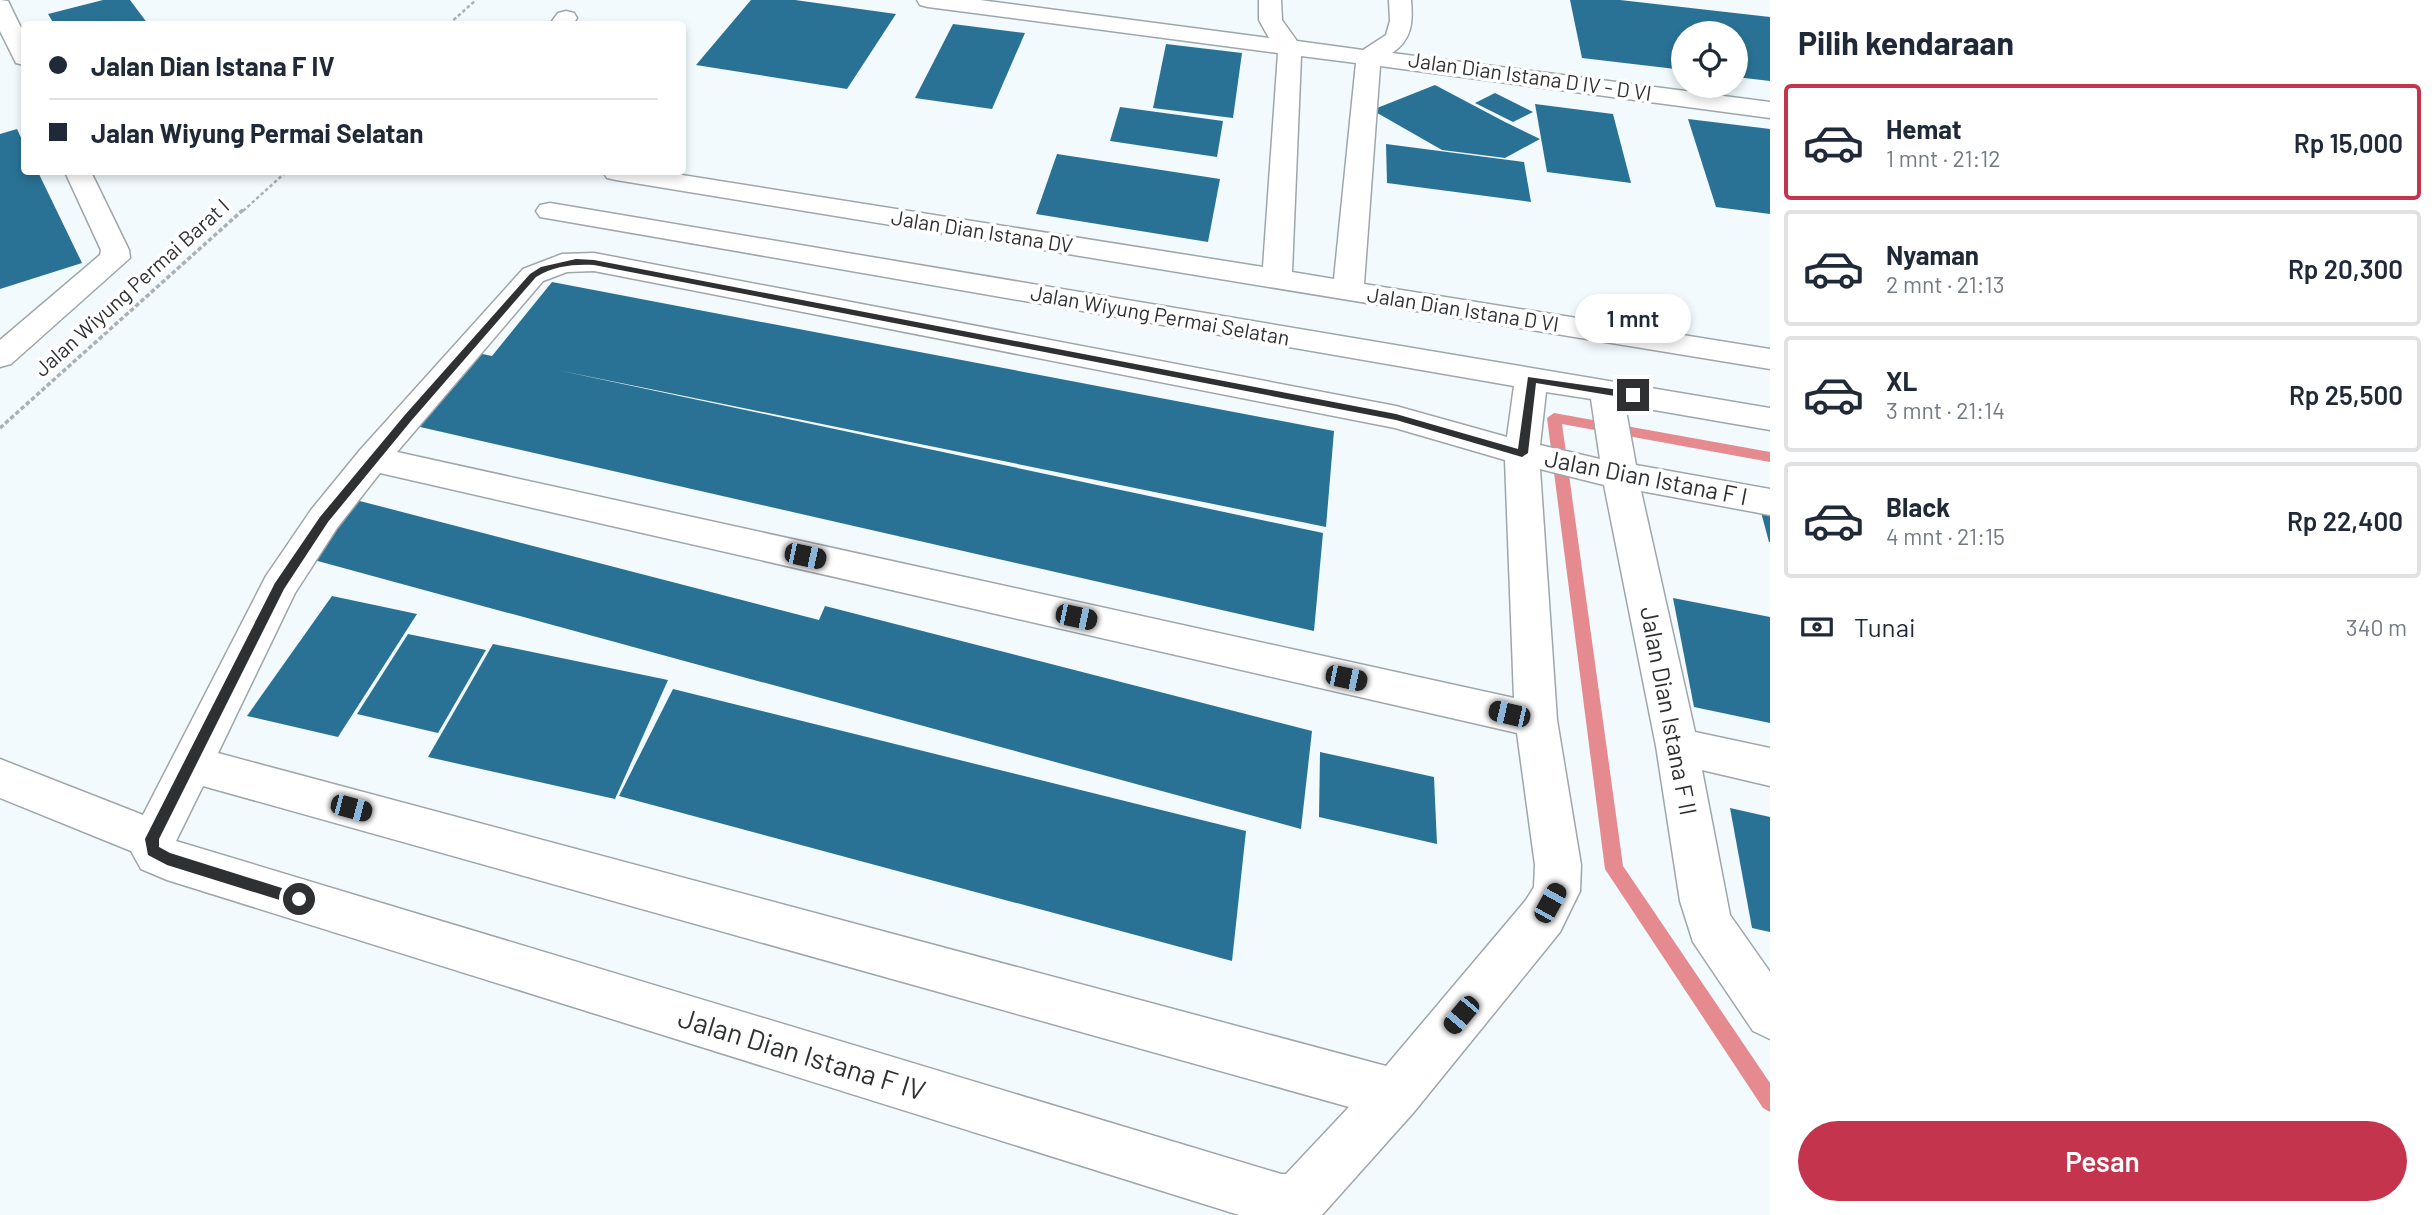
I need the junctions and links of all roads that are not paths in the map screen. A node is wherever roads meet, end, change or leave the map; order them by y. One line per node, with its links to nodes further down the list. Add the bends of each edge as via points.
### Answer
1 (928, 0): 5 (street, Jalan Dian Istana D IV - D VI)
2 (1270, 0): 5 (street, via 1270,23)
3 (1400, 0): 7 (street, via 1398,38)
4 (1, 10): 6 (street)
5 (1290, 48): 7 (street, Jalan Dian Istana D IV - D VI); 12 (street)
6 (21, 52)
7 (1369, 56): 8 (street, Jalan Dian Istana D IV - D VI); 14 (street, Jalan Dian Istana D VI)
8 (1770, 110)
9 (79, 175): 16 (street, via 115,258)
10 (634, 175): 12 (street, Jalan Dian Istana DV)
11 (550, 211): 15 (street, Jalan Wiyung Permai Selatan)
12 (1277, 281): 13 (street, Jalan Dian Istana DV)
13 (1312, 286): 14 (street, Jalan Dian Istana DV); 15 (street)
14 (1348, 292): 17 (street, Jalan Dian Istana D VI)
15 (1299, 340): 18 (street, Jalan Wiyung Permai Selatan)
16 (0, 357)
17 (1770, 359)
18 (1531, 379): 19 (street, Jalan Wiyung Permai Selatan); 21 (street, Jalan Dian Istana F IV)
19 (1607, 399): 20 (street, Jalan Wiyung Permai Selatan); 23 (street, Jalan Dian Istana F II)
20 (1770, 419)
21 (1529, 455): 22 (street, Jalan Dian Istana F I, via 1396,417 576,261 533,275); 23 (street, Jalan Dian Istana F I); 25 (street, Jalan Dian Istana F IV)
22 (372, 459): 25 (street); 27 (street, Jalan Dian Istana F I, via 279,586)
23 (1613, 467): 24 (street, Jalan Dian Istana F I); 26 (street, Jalan Dian Istana F II)
24 (1770, 502)
25 (1536, 720): 32 (street, Jalan Dian Istana F IV, via 1558,865 1557,891 1543,916)
26 (1677, 746): 28 (street); 31 (street, Jalan Dian Istana F II, via 1710,926)
27 (191, 764): 30 (street, Jalan Dian Istana F I); 32 (street)
28 (1770, 767)
29 (0, 778): 30 (street)
30 (159, 849): 32 (street, Jalan Dian Istana F IV, via 1293,1203 1304,1197)
31 (1770, 1014)
32 (1396, 1094)

